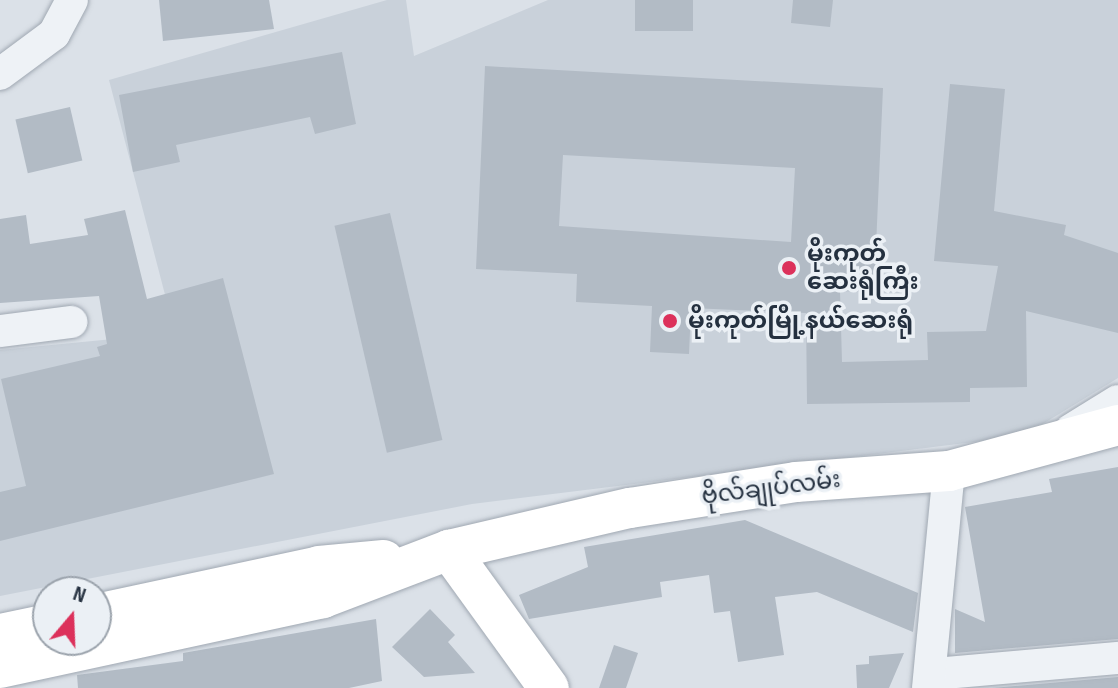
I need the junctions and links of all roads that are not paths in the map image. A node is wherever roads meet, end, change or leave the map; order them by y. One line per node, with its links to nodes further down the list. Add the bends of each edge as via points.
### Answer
1 (72, 0): 2 (street, via 54,34)
2 (0, 74)
3 (71, 322): 4 (street)
4 (0, 331)
5 (1118, 401): 7 (street)
6 (1118, 425): 7 (main road, ဗိုလ်‌ချုပ်‌လမ်း)
7 (1048, 444): 8 (main road, ဗိုလ်‌ချုပ်‌လမ်း)
8 (949, 471): 9 (main road, ဗိုလ်‌ချုပ်‌လမ်း, via 786,483); 15 (street)
9 (436, 554): 10 (main road, via 319,566); 14 (main road, via 323,598); 16 (main road)
10 (112, 611)
11 (32, 627): 12 (main road)
12 (0, 634)
13 (1118, 658): 15 (street)
14 (0, 668)
15 (931, 681)
16 (549, 688)

